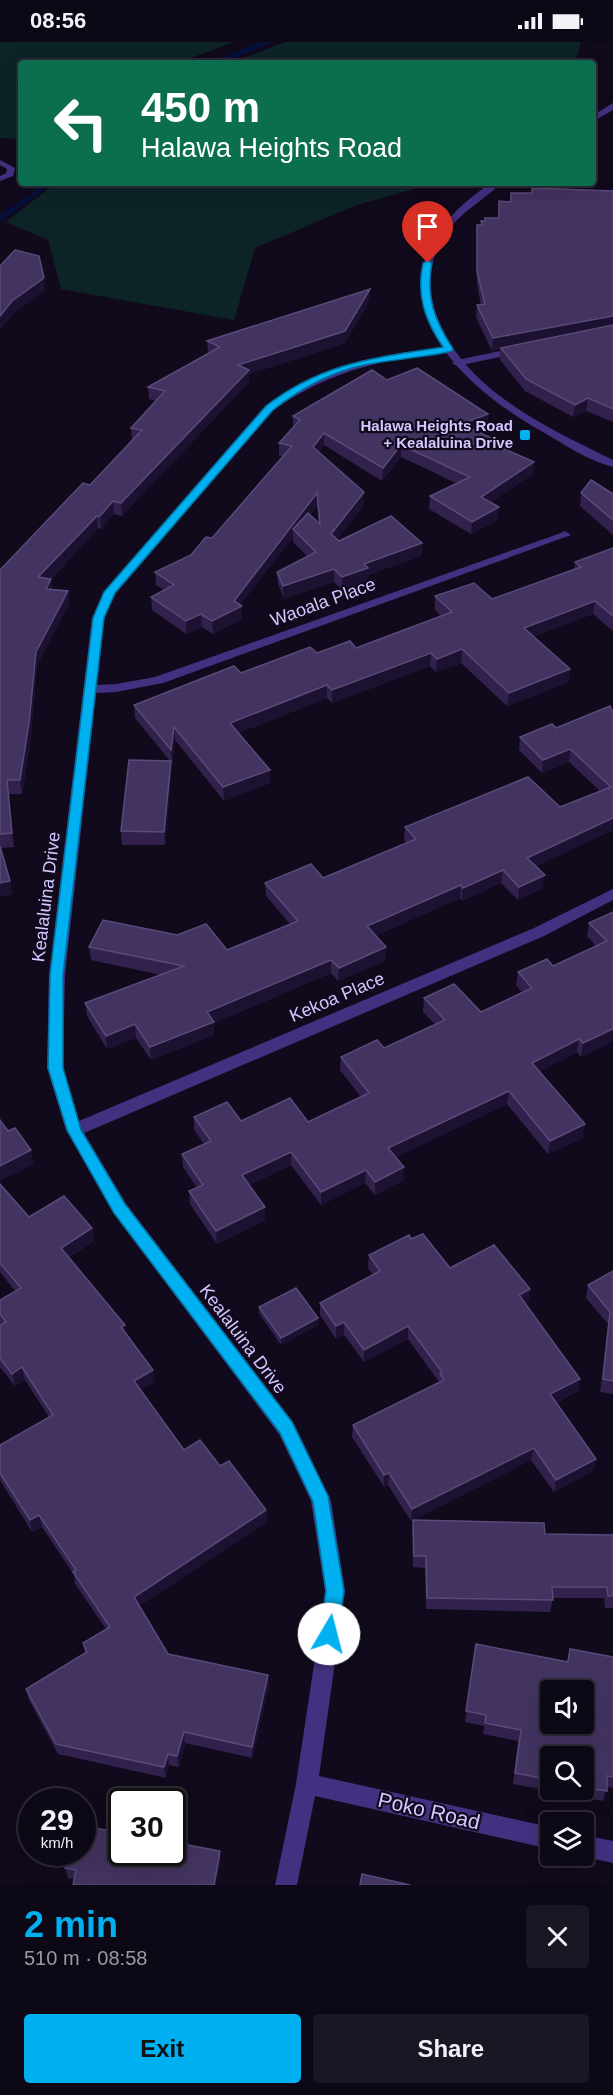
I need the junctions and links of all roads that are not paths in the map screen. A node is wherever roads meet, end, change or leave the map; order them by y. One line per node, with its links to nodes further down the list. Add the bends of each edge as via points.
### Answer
1 (613, 106): 2 (street)
2 (596, 117)
3 (0, 162): 4 (lane, via 11,168 10,174)
4 (0, 178)
5 (493, 186): 7 (street, via 448,223 434,243 428,263 424,281 427,302 434,327)
6 (527, 349): 7 (street, Kealaluina Drive)
7 (453, 356): 8 (street, via 492,395); 10 (street, Kealaluina Drive, via 361,363 320,376 269,408 110,592 98,618)
8 (613, 464)
9 (565, 535): 10 (street, Waoala Place, via 158,681)
10 (91, 689): 12 (street, Kealaluina Drive, via 57,975 56,1068)
11 (613, 894): 12 (street, Kekoa Place, via 539,932)
12 (74, 1130): 13 (street, Kealaluina Drive, via 120,1209 286,1428 321,1501 335,1591)
13 (307, 1784): 14 (street, Poko Road); 17 (street, Kealaluina Drive)
14 (540, 1836)
15 (594, 1848): 16 (street)
16 (613, 1852)
17 (286, 1885)

